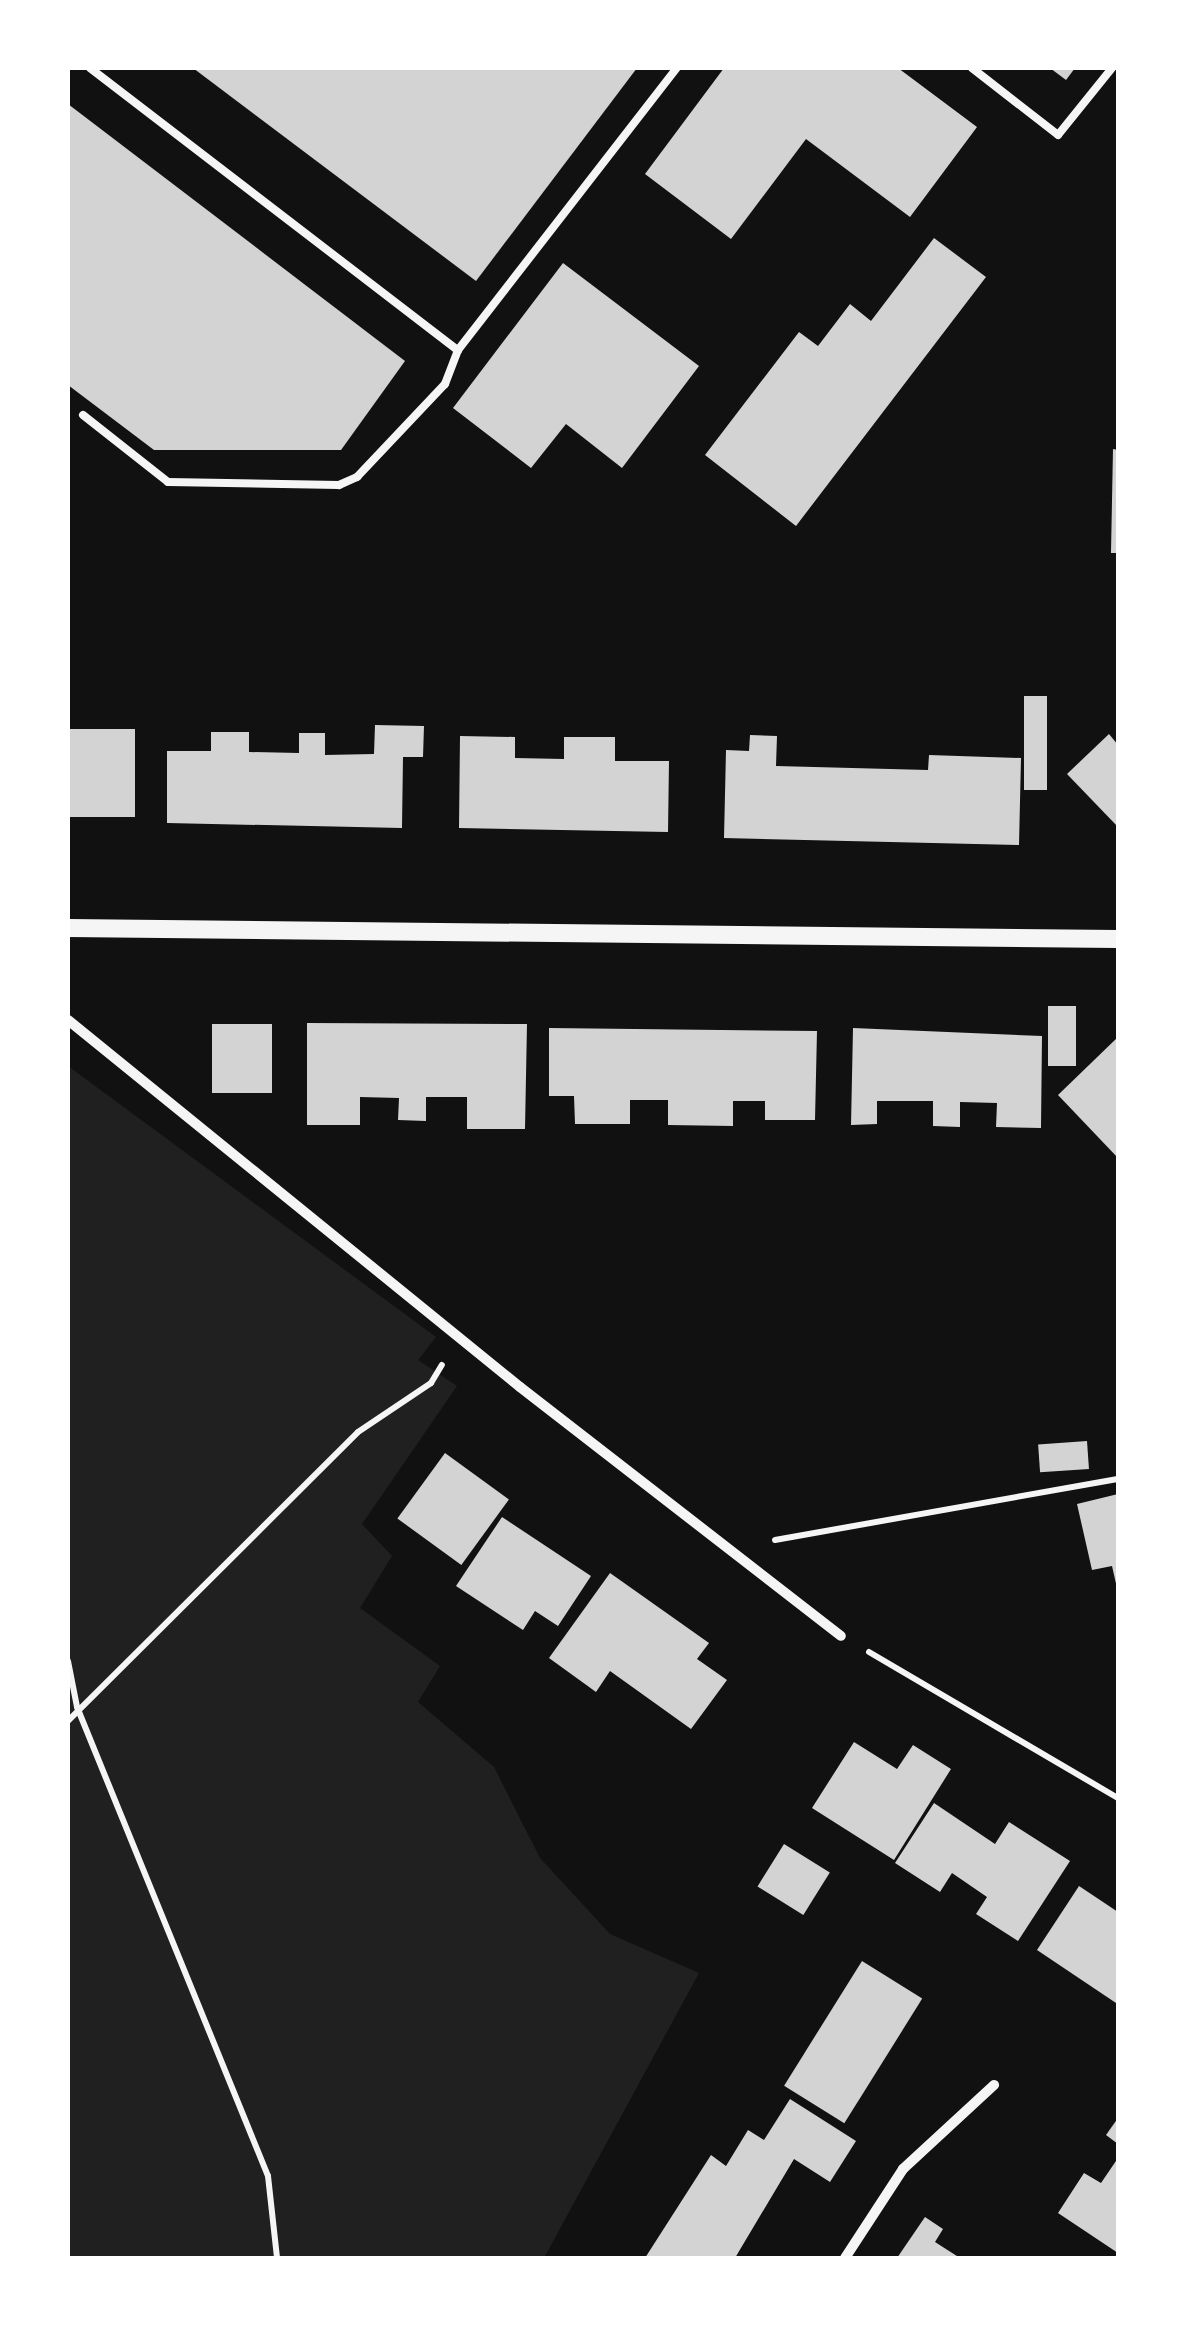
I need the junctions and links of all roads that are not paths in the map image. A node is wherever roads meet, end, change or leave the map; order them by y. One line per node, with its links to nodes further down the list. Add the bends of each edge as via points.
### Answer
1 (90, 68): 5 (lane)
2 (677, 68): 5 (lane)
3 (972, 68): 4 (lane, via 1058,135)
4 (1112, 68)
5 (458, 350): 6 (lane, via 444,384 356,478 338,486 168,482)
6 (84, 415)
7 (68, 928): 8 (street)
8 (1118, 939)
9 (68, 1020): 10 (street)
10 (841, 1636)
11 (994, 2085): 12 (street, via 903,2169)
12 (844, 2258)

